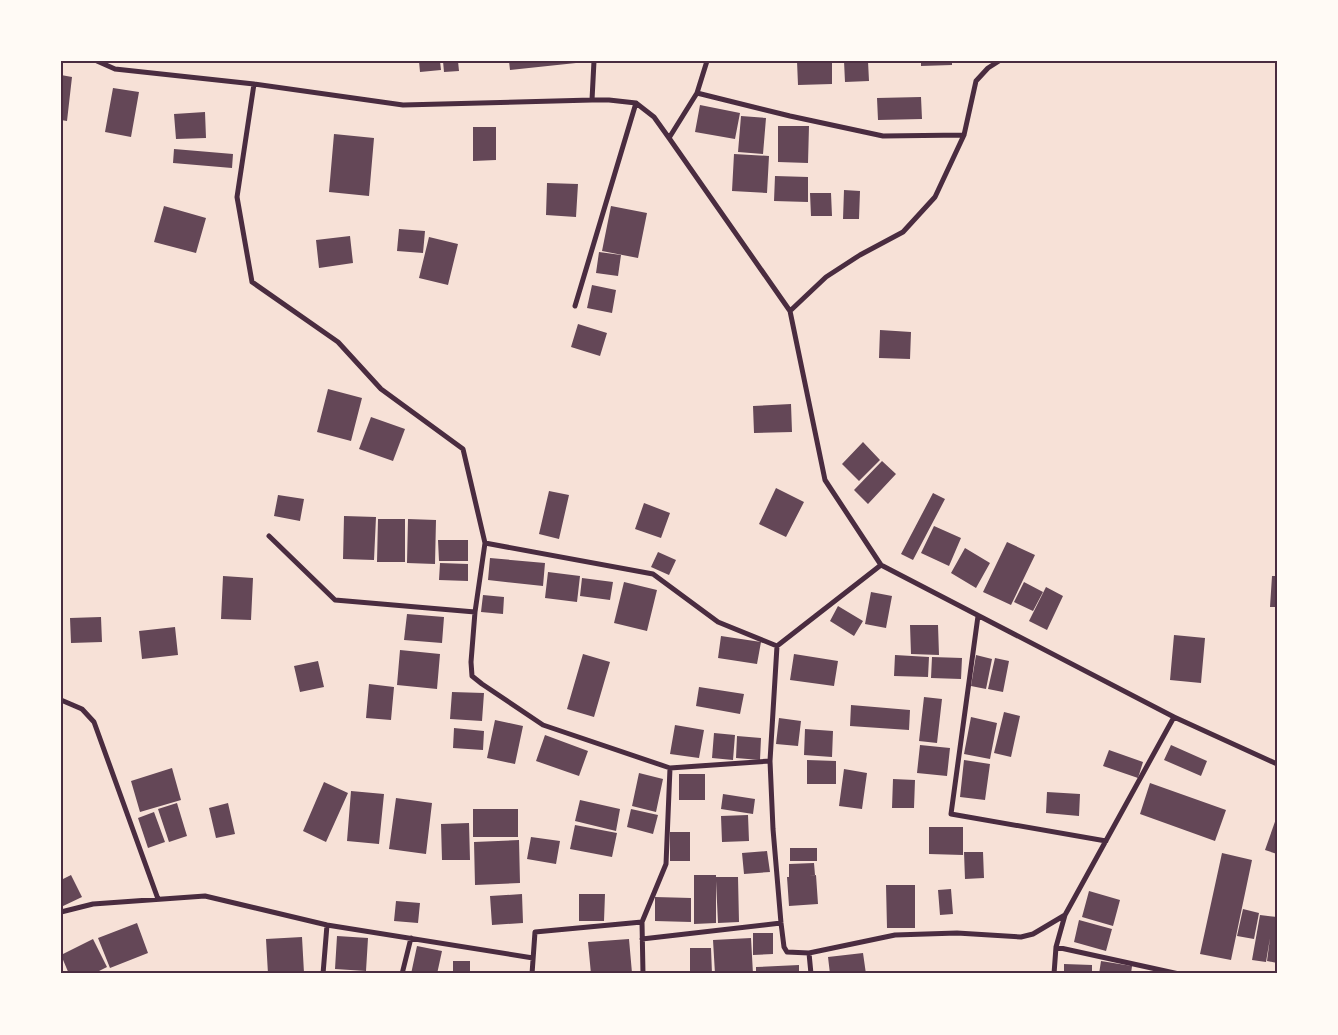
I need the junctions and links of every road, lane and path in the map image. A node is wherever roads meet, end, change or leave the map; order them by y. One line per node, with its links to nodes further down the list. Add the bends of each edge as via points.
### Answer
1 (96, 61): 5 (street, via 115,69)
2 (594, 61): 7 (street)
3 (707, 61): 6 (street)
4 (999, 61): 9 (street, via 976,81)
5 (254, 84): 7 (street, via 403,105); 14 (street, via 237,197 252,282 338,342 381,389 463,449)
6 (696, 93): 9 (street, via 883,136); 10 (street)
7 (592, 100): 8 (street)
8 (636, 103): 10 (street, via 654,117); 11 (street)
9 (964, 135): 12 (street, via 935,197 903,232 826,277)
10 (669, 138): 12 (street)
11 (575, 306)
12 (790, 311): 15 (street, via 825,480)
13 (269, 536): 16 (street, via 336,600)
14 (484, 543): 16 (street); 18 (street, via 653,574 718,622)
15 (881, 565): 17 (street); 18 (street)
16 (476, 612): 23 (street, via 472,676 543,725)
17 (978, 616): 20 (street); 24 (street, via 951,814)
18 (777, 646): 21 (street)
19 (61, 700): 25 (street, via 82,710 94,722)
20 (1174, 717): 22 (street); 24 (street)
21 (770, 761): 23 (street); 29 (street)
22 (1277, 764)
23 (670, 768): 28 (street, via 666,864)
24 (1106, 841): 27 (street)
25 (158, 899): 26 (street, via 93,904); 30 (street, via 205,896)
26 (61, 912)
27 (1065, 915): 33 (street); 34 (street, via 1033,934 1021,937 957,933 895,935)
28 (642, 922): 32 (street); 35 (street, via 534,932)
29 (781, 923): 32 (street); 34 (street, via 787,952)
30 (326, 925): 31 (street); 36 (street)
31 (411, 938): 35 (street); 37 (street)
32 (642, 939): 39 (street)
33 (1056, 947): 41 (street); 42 (street)
34 (809, 953): 40 (street)
35 (533, 958): 38 (street)
36 (323, 974)
37 (402, 974)
38 (532, 974)
39 (643, 974)
40 (811, 974)
41 (1054, 974)
42 (1178, 974)

